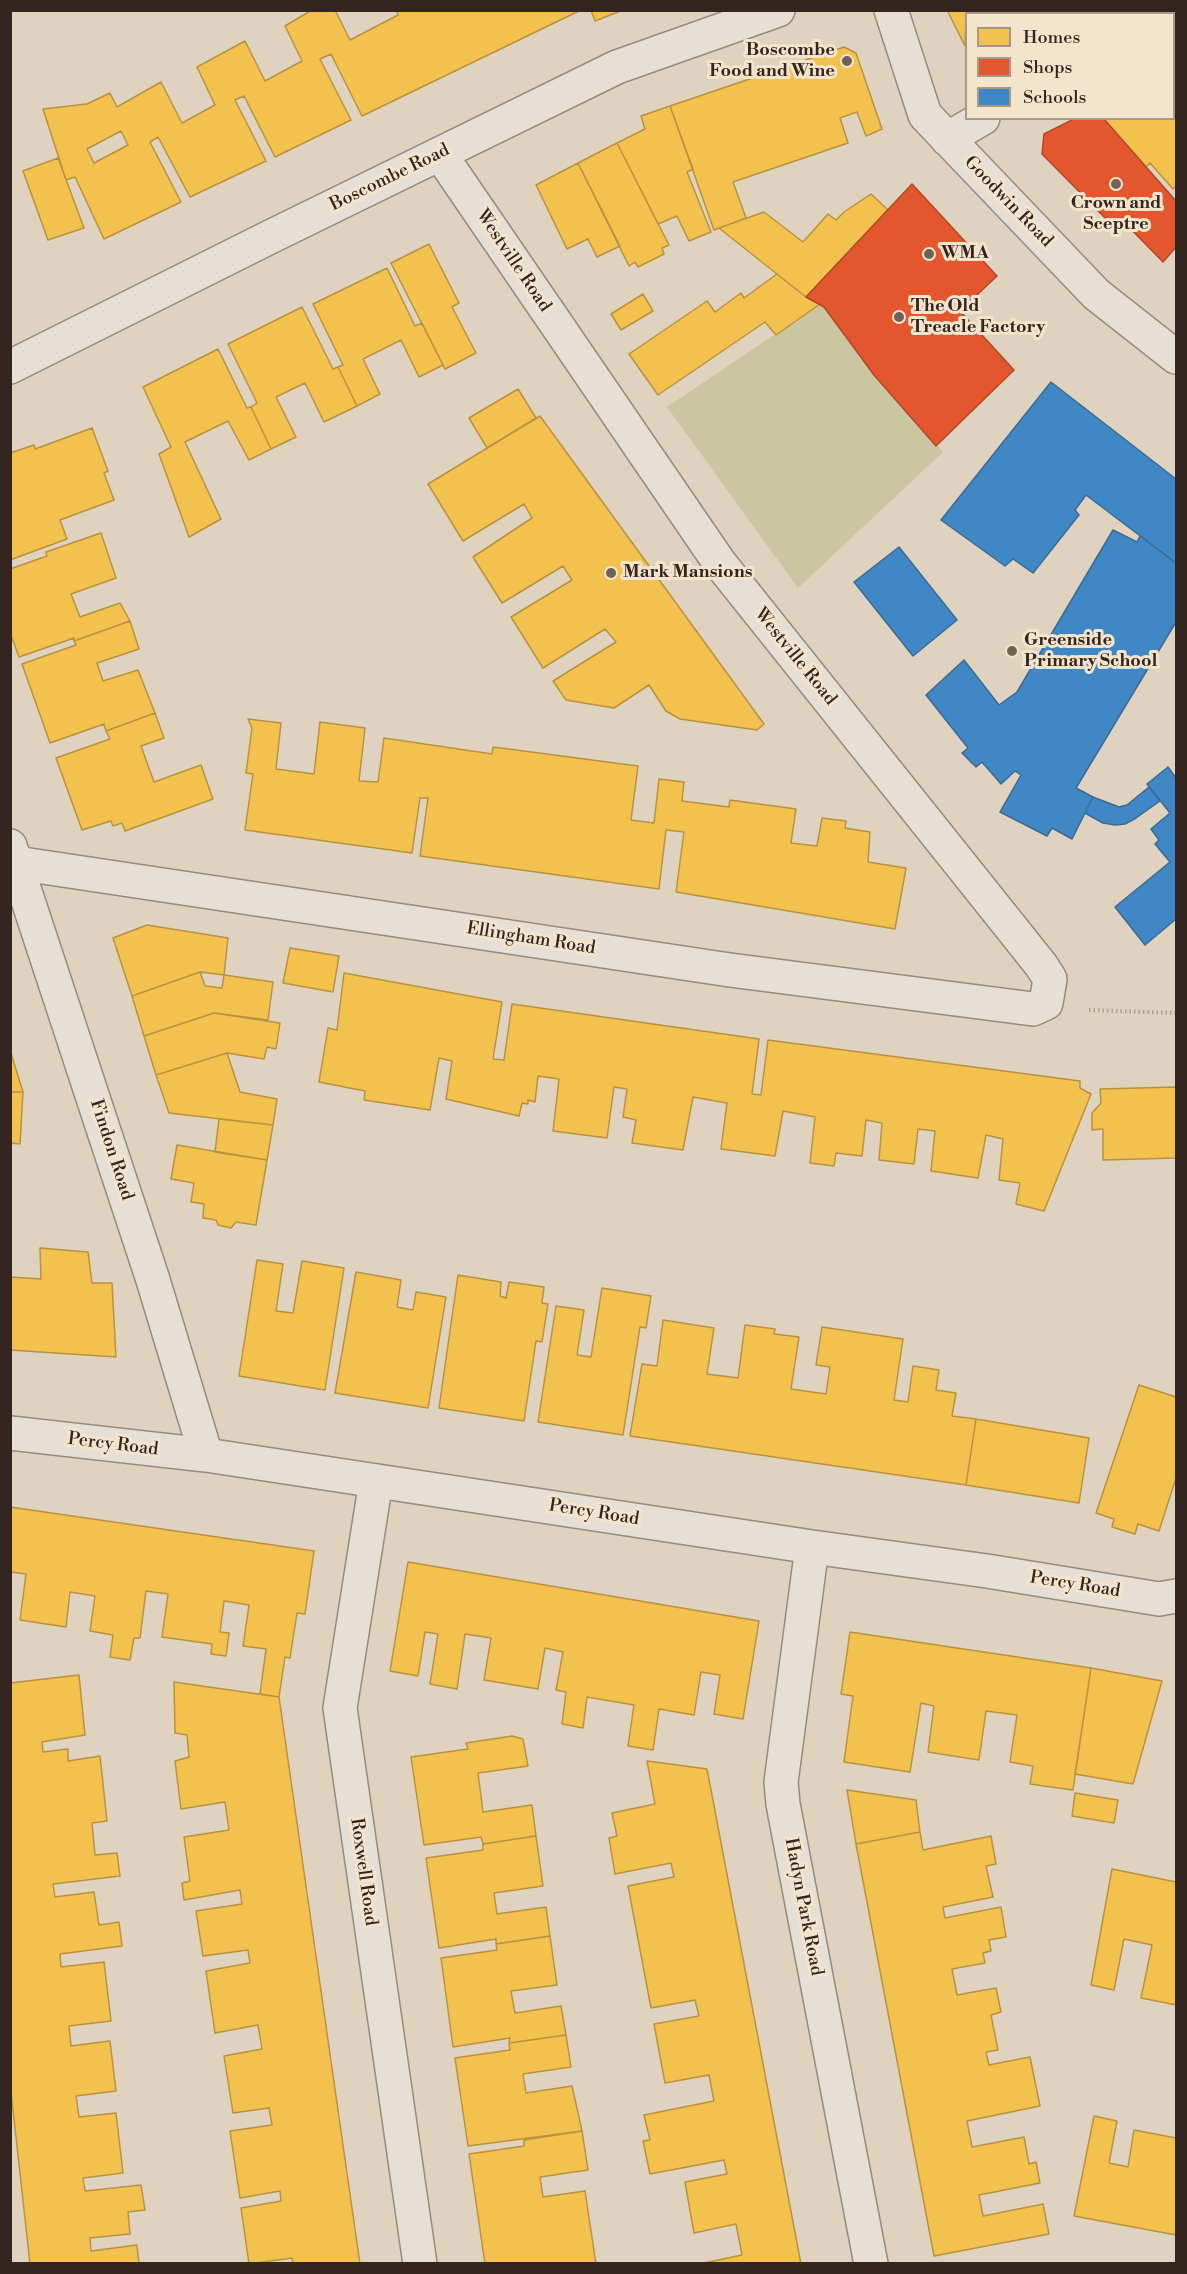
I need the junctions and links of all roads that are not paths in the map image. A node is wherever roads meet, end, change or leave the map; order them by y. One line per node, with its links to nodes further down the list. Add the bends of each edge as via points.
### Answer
1 (778, 10): 5 (street, Boscombe Road, via 616,67)
2 (891, 10): 4 (street, Goodwin Road, via 925,115)
3 (980, 120): 4 (street)
4 (947, 139): 6 (street, Goodwin Road, via 1096,294)
5 (440, 154): 7 (street, Boscombe Road); 9 (street, Westville Road, via 719,562 1041,965 1050,979)
6 (1176, 357)
7 (10, 367)
8 (13, 854): 9 (street, Ellingham Road, via 730,970 1033,1009); 11 (street, Findon Road, via 153,1280)
9 (1046, 1004)
10 (10, 1433): 11 (street, Percy Road)
11 (206, 1455): 12 (street, Percy Road)
12 (376, 1481): 13 (street, Percy Road); 15 (street, Roxwell Road, via 340,1708)
13 (812, 1547): 14 (street, Percy Road, via 1159,1599); 16 (street, Hadyn Park Road, via 781,1782)
14 (1176, 1596)
15 (420, 2264)
16 (871, 2264)

